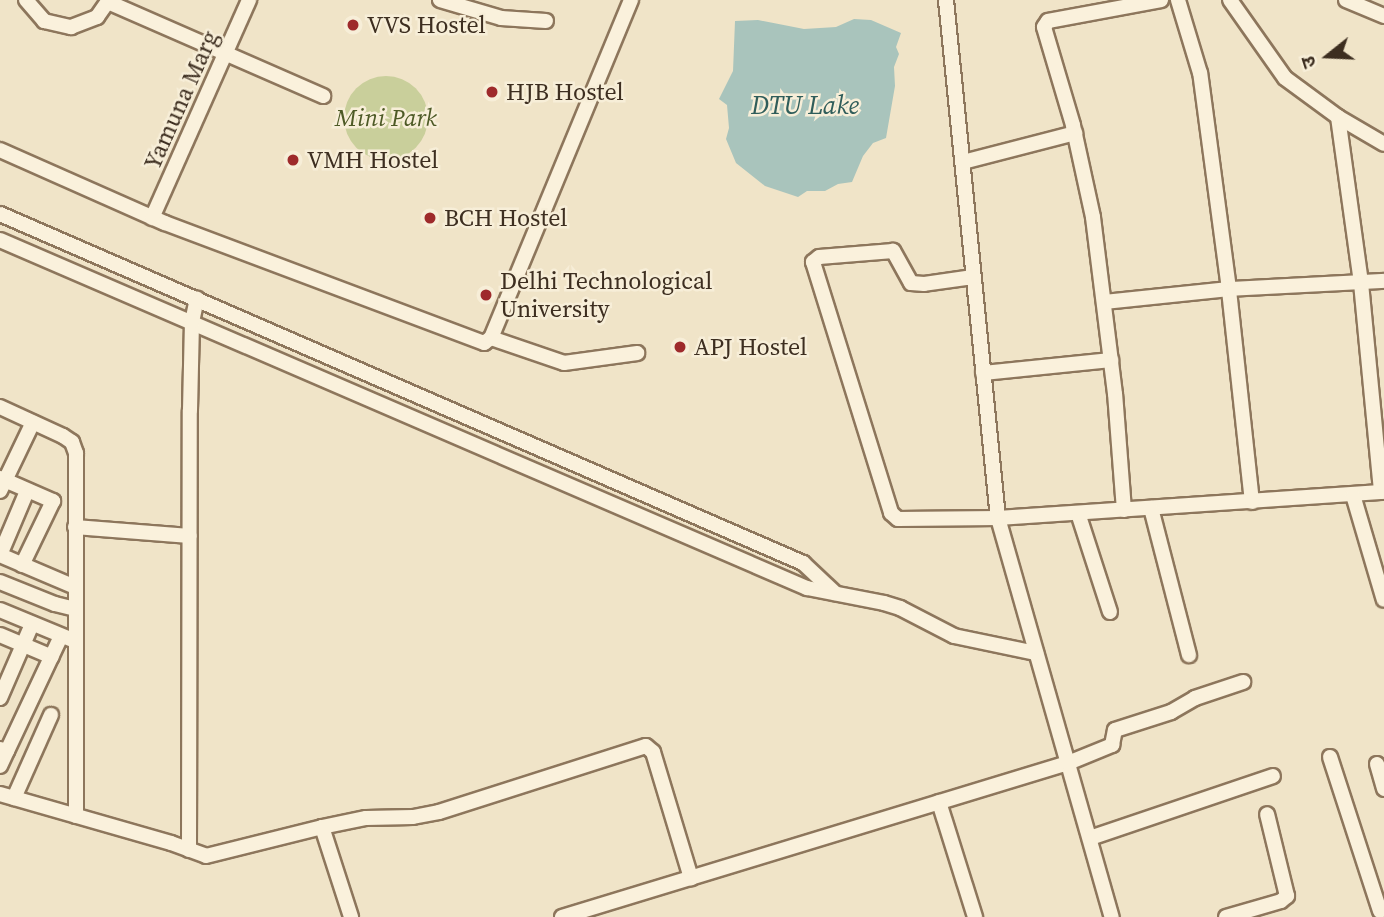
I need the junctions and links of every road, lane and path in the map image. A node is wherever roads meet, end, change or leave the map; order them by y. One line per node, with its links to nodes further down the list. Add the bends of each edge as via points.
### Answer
1 (26, 0): 10 (street, via 44,21 61,27 89,22)
2 (249, 0): 13 (street, Yamuna Marg)
3 (440, 0): 12 (street, via 501,18)
4 (631, 0): 30 (street)
5 (946, 0): 19 (street)
6 (1161, 0): 16 (street, via 1045,24)
7 (1178, 0): 26 (street, via 1200,73)
8 (1230, 0): 15 (street, via 1285,78)
9 (1346, 0): 11 (street)
10 (109, 1): 13 (street)
11 (1384, 16)
12 (545, 21)
13 (227, 52): 14 (street); 21 (street, Yamuna Marg)
14 (323, 96)
15 (1338, 117): 17 (street); 25 (street)
16 (1075, 133): 19 (street); 28 (street, via 1093,217)
17 (1384, 144)
18 (0, 150): 21 (street)
19 (963, 162): 23 (street)
20 (0, 214): 27 (street)
21 (152, 218): 30 (street, via 482,343)
22 (0, 240): 29 (street)
23 (973, 277): 33 (street); 46 (street, via 911,283 893,251 819,257 813,264 891,513 902,520)
24 (1384, 281): 25 (street)
25 (1361, 283): 26 (street); 38 (street)
26 (1229, 289): 28 (street); 42 (street)
27 (197, 299): 29 (street); 53 (street, via 803,563)
28 (1104, 302): 32 (street)
29 (192, 322): 48 (street); 53 (street, via 773,574)
30 (491, 338): 31 (street, via 564,363)
31 (637, 353)
32 (1111, 360): 33 (street); 44 (street)
33 (983, 373): 46 (street)
34 (0, 407): 35 (street)
35 (33, 422): 36 (street); 40 (street, via 72,442)
36 (2, 483): 37 (street)
37 (27, 491): 41 (street); 49 (street)
38 (1383, 492): 39 (street)
39 (1353, 495): 42 (street); 54 (street)
40 (75, 496): 41 (street); 47 (street)
41 (53, 501): 50 (street)
42 (1252, 502): 43 (street)
43 (1151, 508): 44 (street); 63 (street)
44 (1124, 510): 45 (street)
45 (1078, 513): 46 (street); 57 (street)
46 (998, 518): 62 (street)
47 (75, 527): 48 (street); 52 (street)
48 (190, 536): 82 (street)
49 (0, 555): 50 (street)
50 (22, 565): 52 (street)
51 (0, 582): 55 (street)
52 (75, 587): 55 (street)
53 (836, 594): 62 (street, via 900,608 954,636)
54 (1384, 600)
55 (75, 609): 60 (street)
56 (0, 610): 58 (street)
57 (1110, 612)
58 (32, 624): 60 (street); 61 (street)
59 (0, 635): 61 (street)
60 (68, 639): 64 (street); 79 (street)
61 (23, 646): 64 (street); 65 (street)
62 (1036, 653): 71 (street)
63 (1189, 655)
64 (52, 657): 69 (street)
65 (6, 668): 67 (street)
66 (1243, 682): 71 (street, via 1115,730 1112,745)
67 (0, 696)
68 (51, 715): 76 (street)
69 (3, 750): 73 (street)
70 (1330, 757): 84 (street)
71 (1068, 763): 77 (street); 81 (street)
72 (1377, 764): 75 (street)
73 (0, 766)
74 (1273, 776): 81 (street)
75 (1384, 789)
76 (7, 796): 79 (street)
77 (939, 802): 83 (street); 87 (street)
78 (1267, 814): 89 (street, via 1287,895 1281,901)
79 (76, 816): 82 (street)
80 (322, 827): 82 (street, via 211,857); 83 (street, via 439,812 646,746 653,752); 85 (street)
81 (1090, 838): 88 (street)
82 (189, 849)
83 (691, 878): 86 (street)
84 (1377, 913)
85 (351, 917)
86 (562, 917)
87 (975, 917)
88 (1112, 917)
89 (1226, 917)

